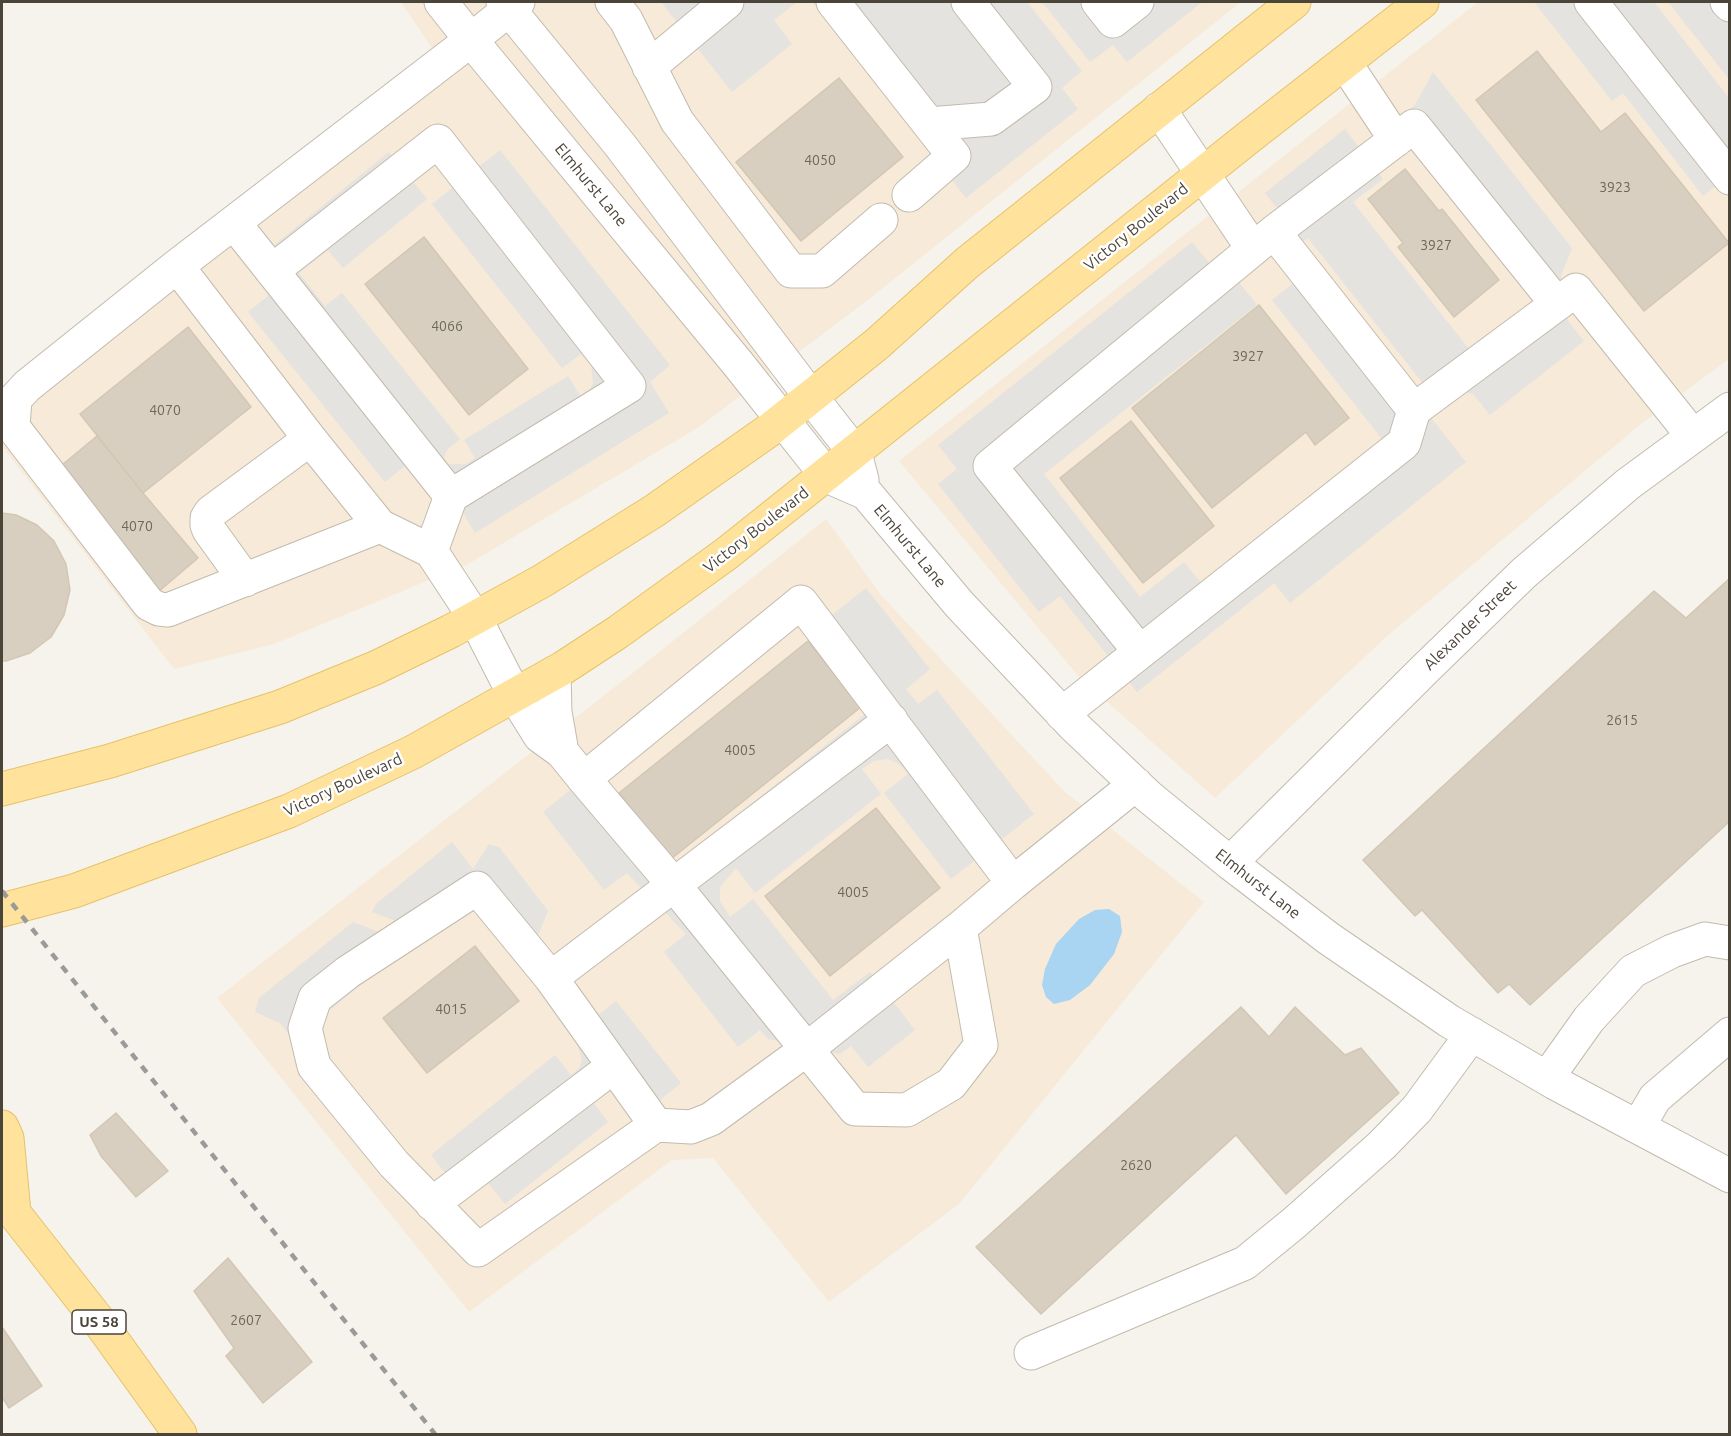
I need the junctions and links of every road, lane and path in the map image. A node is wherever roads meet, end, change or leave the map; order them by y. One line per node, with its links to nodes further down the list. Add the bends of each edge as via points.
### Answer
1 (441, 2): 12 (street, Elmhurst Lane)
2 (612, 2): 14 (street, via 626,20)
3 (727, 2): 14 (street)
4 (833, 2): 16 (street)
5 (968, 2): 16 (street, via 1035,87 991,119)
6 (1098, 2): 7 (street, via 1113,21)
7 (1137, 2)
8 (1294, 2): 15 (main road)
9 (1422, 2): 13 (main road, Victory Boulevard)
10 (1591, 2): 19 (street)
11 (510, 4): 12 (street); 27 (street, Elmhurst Lane)
12 (471, 40): 22 (street); 30 (street, Elmhurst Lane)
13 (1345, 63): 17 (street); 18 (main road, Victory Boulevard)
14 (650, 67): 21 (street, via 677,121 791,271 822,271)
15 (1159, 109): 18 (street); 27 (main road, via 967,263 877,344)
16 (929, 124): 20 (street, via 954,156)
17 (1405, 133): 23 (street); 26 (street)
18 (1202, 174): 23 (street); 33 (main road, Victory Boulevard)
19 (1730, 178)
20 (909, 195)
21 (881, 220)
22 (234, 223): 24 (street); 25 (street)
23 (1264, 240): 29 (street); 41 (street, via 990,466)
24 (177, 266): 32 (street); 39 (street, via 27,386 15,399 13,428 149,604 168,610)
25 (272, 271): 36 (street); 36 (street, via 438,141 629,386)
26 (1557, 304): 29 (street); 31 (street, via 1576,290)
27 (810, 397): 30 (main road); 33 (street, Elmhurst Lane)
28 (1730, 409): 31 (street, Alexander Street)
29 (1414, 410): 41 (street, via 1404,443)
30 (783, 419): 34 (street, Elmhurst Lane); 40 (main road, via 654,511)
31 (1693, 436): 50 (street, Alexander Street, via 1628,484 1524,573)
32 (310, 439): 37 (street); 39 (street, via 207,518 209,530)
33 (855, 453): 34 (main road, Victory Boulevard); 35 (street, Elmhurst Lane)
34 (827, 476): 35 (street, Elmhurst Lane); 42 (main road, Victory Boulevard, via 618,632)
35 (866, 493): 44 (street, Elmhurst Lane, via 959,604)
36 (451, 496): 38 (street)
37 (380, 526): 38 (street); 39 (street)
38 (430, 551): 40 (street)
39 (245, 580)
40 (475, 618): 43 (street); 49 (main road, via 375,668 280,707 110,761)
41 (1140, 652): 44 (street)
42 (554, 673): 43 (main road, Victory Boulevard); 46 (street)
43 (515, 696): 46 (street, via 540,736); 53 (main road, Victory Boulevard, via 412,752 289,811)
44 (1062, 714): 48 (street, Elmhurst Lane)
45 (891, 720): 47 (street, via 801,602); 51 (street); 52 (street)
46 (562, 753): 47 (street)
47 (584, 779): 52 (street)
48 (1136, 784): 50 (street, Elmhurst Lane); 51 (street)
49 (2, 789)
50 (1230, 863): 57 (street, Elmhurst Lane, via 1328,938)
51 (1013, 883): 54 (street)
52 (674, 885): 56 (street); 59 (street)
53 (6, 917)
54 (960, 928): 59 (street); 59 (street, via 981,1045 951,1084 907,1110 855,1109)
55 (1730, 943): 61 (street, via 1705,939 1633,971 1589,1019)
56 (551, 978): 60 (street); 66 (street, via 477,888 315,998 305,1028 314,1066)
57 (1472, 1034): 61 (street, Elmhurst Lane); 68 (street, via 1417,1109 1382,1145 1245,1263)
58 (1730, 1034): 64 (street, via 1655,1098)
59 (807, 1049): 62 (street, via 711,1119 691,1127)
60 (614, 1066): 62 (street); 66 (street)
61 (1547, 1078): 64 (street, Elmhurst Lane)
62 (656, 1125): 66 (street, via 478,1250)
63 (2, 1127): 67 (main road, via 7,1138)
64 (1638, 1127): 65 (street, Elmhurst Lane)
65 (1730, 1176)
66 (432, 1204)
67 (5, 1208): 69 (main road, US 58, via 98,1320)
68 (1031, 1353)
69 (180, 1434)

